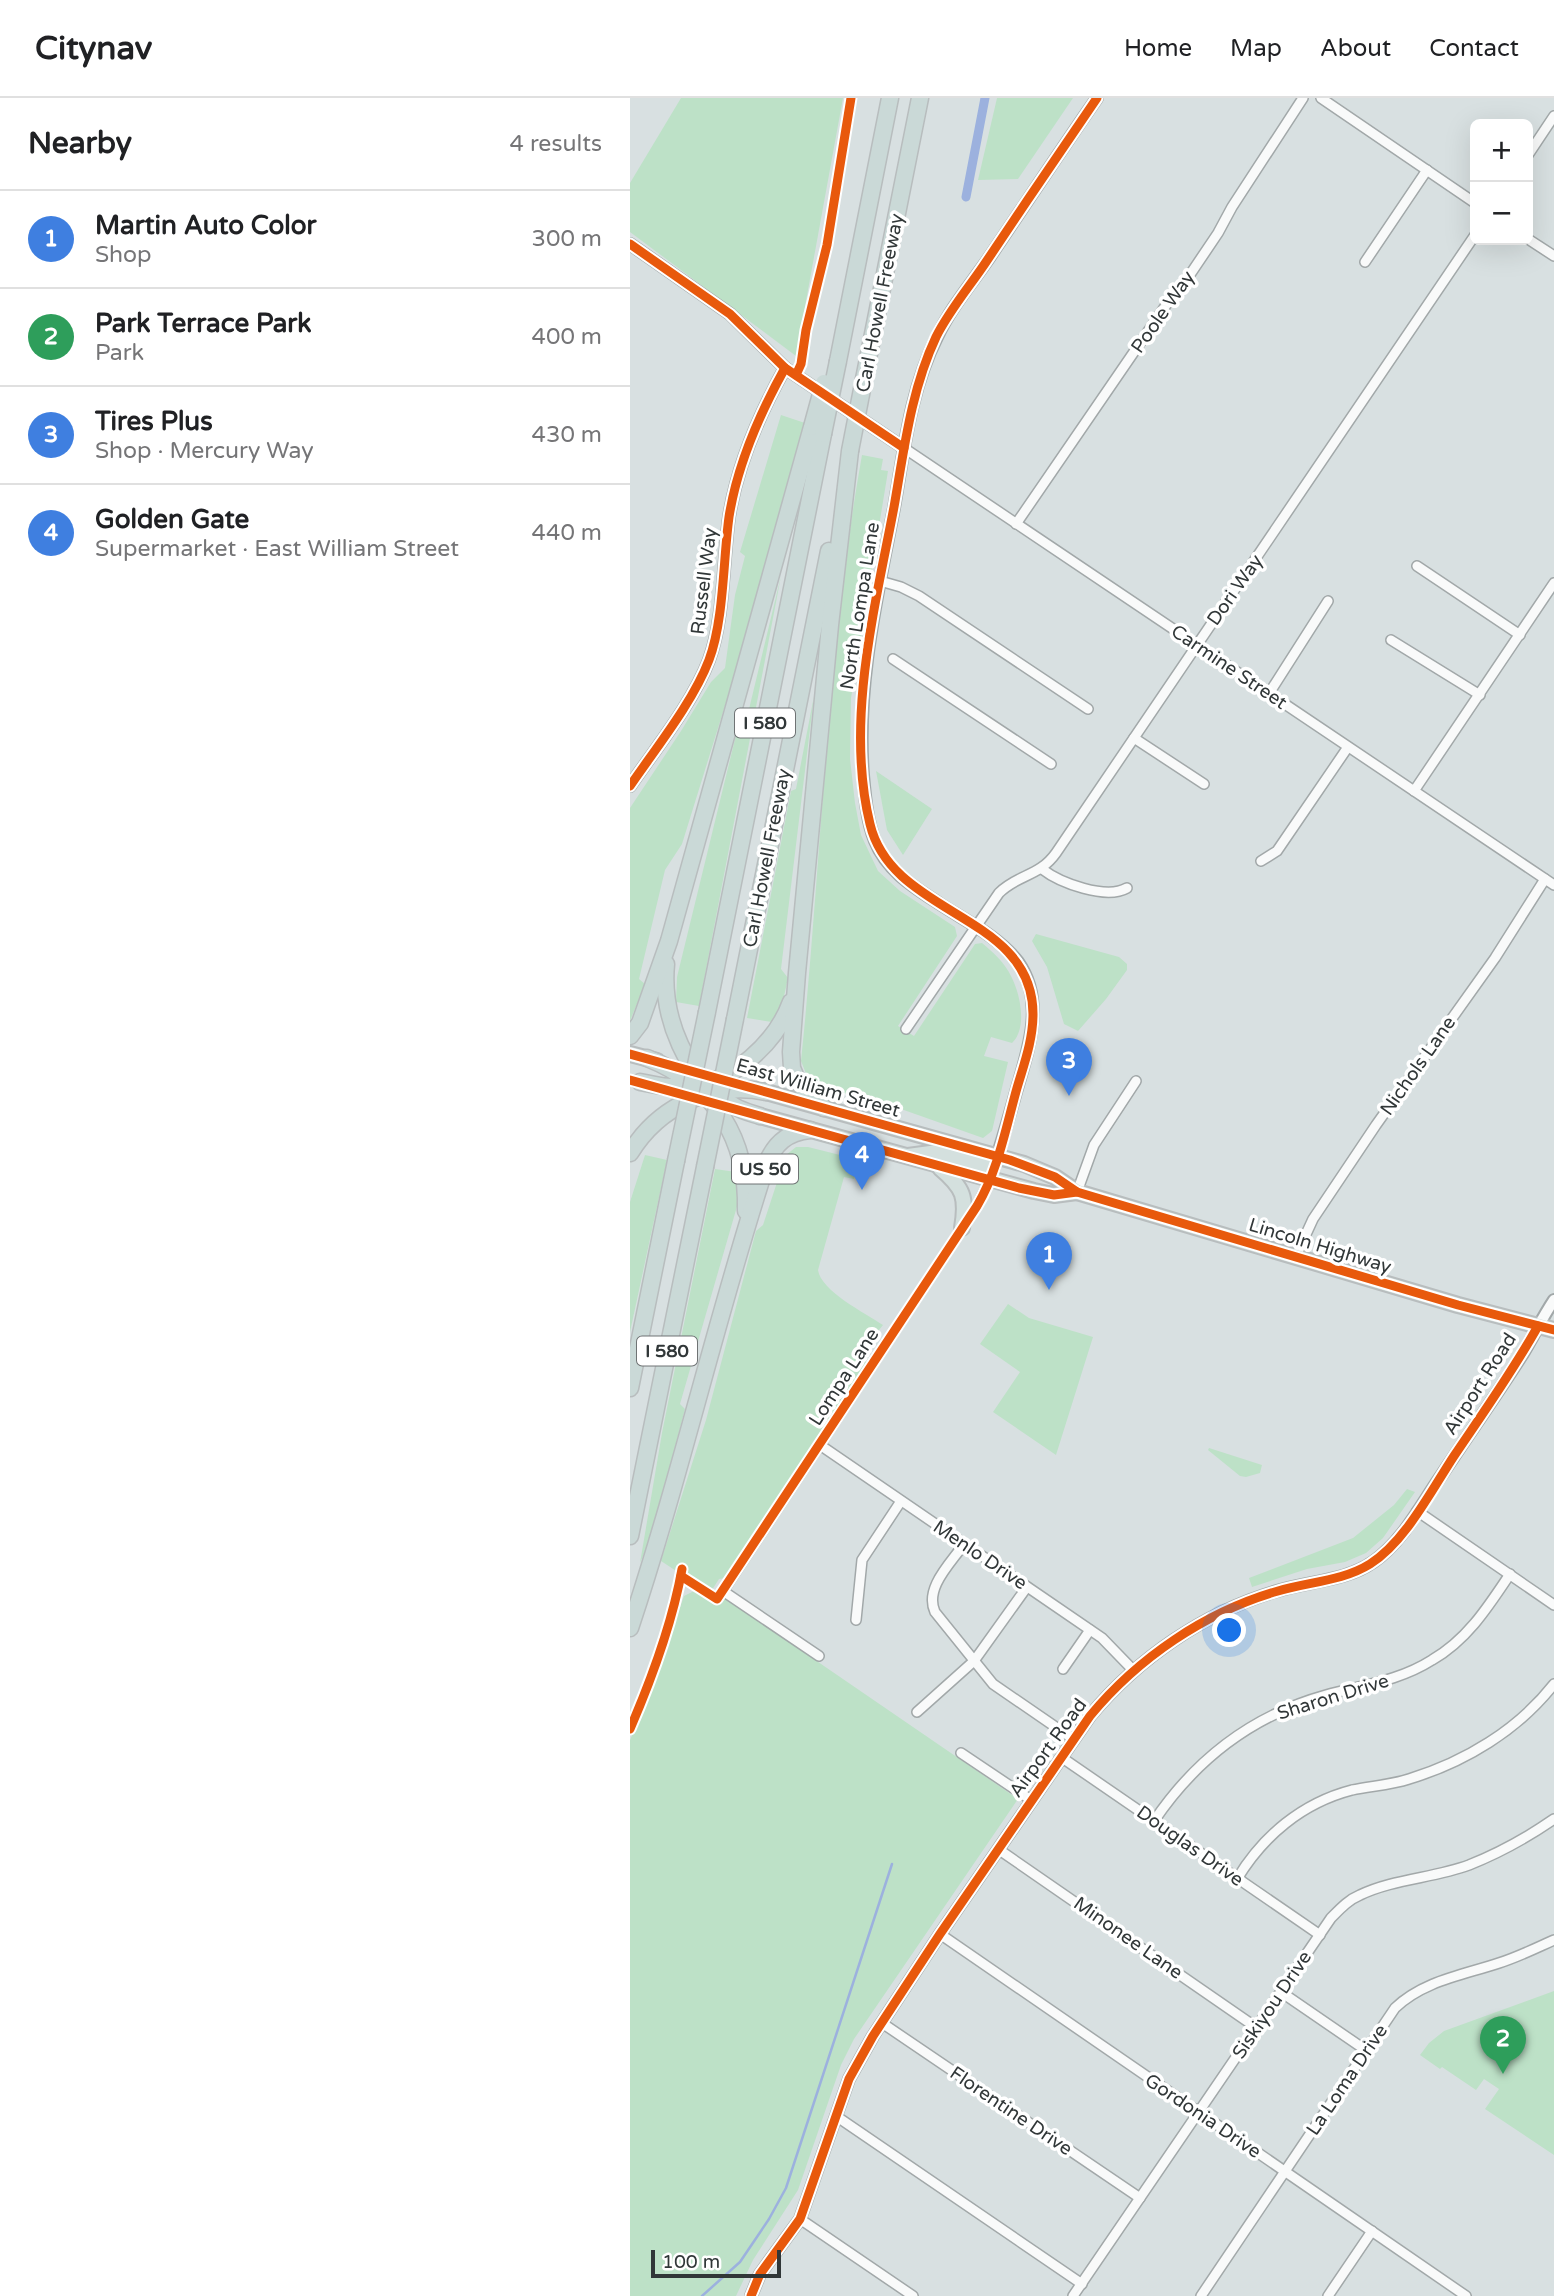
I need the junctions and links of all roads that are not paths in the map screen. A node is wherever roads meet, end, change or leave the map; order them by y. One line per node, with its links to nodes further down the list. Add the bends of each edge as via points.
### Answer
1 (890, 98): 17 (highway, Carl Howell Freeway, bridge, via 844,331)
2 (920, 98): 19 (highway, Carl Howell Freeway / I 580, bridge)
3 (1097, 98): 18 (street, North Lompa Lane, via 948,316 922,372)
4 (1303, 98): 20 (street, Poole Way, via 1185,282)
5 (1321, 98): 6 (street)
6 (1333, 101): 9 (street)
7 (1554, 116): 8 (street)
8 (1533, 148)
9 (1427, 170): 10 (street); 15 (street)
10 (1470, 200)
11 (1470, 242): 27 (street, Dori Way)
12 (1533, 242): 14 (street)
13 (630, 244): 16 (street, via 730,314)
14 (1554, 256)
15 (1365, 262)
16 (785, 368): 18 (street); 36 (street, Russell Way, via 763,410 734,496 709,661)
17 (817, 430): 44 (highway); 69 (highway, Carl Howell Freeway / I 580, bridge, via 707,1012)
18 (904, 448): 20 (street, Carmine Street); 22 (street, North Lompa Lane)
19 (850, 451): 45 (highway); 73 (highway, Carl Howell Freeway / I 580, bridge)
20 (1016, 524): 27 (street, Carmine Street)
21 (1417, 566): 25 (street)
22 (880, 581): 31 (street, via 919,596); 43 (street, North Lompa Lane, via 862,702 870,825 894,870)
23 (1554, 583): 25 (street)
24 (1328, 601): 29 (street)
25 (1520, 635): 30 (street)
26 (1391, 640): 30 (street)
27 (1197, 646): 29 (street, Carmine Street); 32 (street, Dori Way)
28 (893, 659): 34 (street)
29 (1268, 695): 33 (street, Carmine Street)
30 (1480, 695): 37 (street)
31 (1088, 709)
32 (1134, 738): 35 (street); 39 (street, Dori Way)
33 (1348, 747): 37 (street, Carmine Street); 38 (street, via 1280,847)
34 (1051, 764)
35 (1203, 785)
36 (630, 786)
37 (1414, 791): 40 (street, Carmine Street)
38 (1261, 861)
39 (1042, 869): 42 (street, via 1095,890 1114,893); 43 (street, Dori Way, via 1007,886)
40 (1545, 879): 41 (street, Carmine Street); 65 (street, Nichols Lane, via 1313,1219)
41 (1554, 885)
42 (1127, 888)
43 (975, 926): 46 (street, Dori Way); 58 (street, North Lompa Lane, via 1018,962 1033,1004 1030,1041)
44 (669, 941): 47 (highway, via 640,1023); 52 (highway, via 667,1006)
45 (797, 973): 52 (highway, via 794,995 773,1036 753,1056); 54 (highway, via 792,1068 801,1086)
46 (906, 1029)
47 (630, 1036)
48 (630, 1054): 49 (main road)
49 (647, 1058): 52 (highway)
50 (635, 1081): 52 (highway)
51 (1136, 1081): 62 (street, via 1094,1145)
52 (705, 1088): 53 (highway, US 50); 55 (highway); 57 (highway, US 50, via 657,1121); 64 (highway, via 743,1164)
53 (766, 1092): 54 (highway, East William Street / US 50)
54 (824, 1108): 58 (highway, East William Street / US 50)
55 (760, 1116): 56 (highway)
56 (810, 1130): 59 (highway, US 50); 64 (highway, US 50, via 783,1139 772,1151)
57 (630, 1153)
58 (998, 1156): 59 (highway, via 987,1165 937,1152); 61 (street, North Lompa Lane); 62 (highway, Lincoln Highway / US 50, via 1040,1170)
59 (906, 1157): 60 (highway, US 50)
60 (936, 1165): 61 (highway, US 50); 63 (highway, via 962,1191)
61 (990, 1180): 62 (highway, Lincoln Highway / US 50, via 1054,1195); 63 (street, Lompa Lane)
62 (1077, 1192): 65 (highway, Lincoln Highway / US 50)
63 (962, 1228): 70 (street, Lompa Lane)
64 (745, 1231): 79 (highway, US 50)
65 (1296, 1256): 67 (highway, Lincoln Highway / US 50)
66 (1554, 1300): 67 (street, Airport Road)
67 (1538, 1326): 68 (highway, Lincoln Highway / US 50); 72 (street, Airport Road)
68 (1554, 1330)
69 (630, 1388)
70 (820, 1445): 71 (street, Menlo Drive); 81 (street, Lompa Lane, via 723,1591)
71 (901, 1501): 74 (street, Menlo Drive); 78 (street, via 862,1560)
72 (1418, 1511): 75 (street); 84 (street, Airport Road, via 1386,1552 1363,1569 1275,1591 1206,1620)
73 (630, 1536)
74 (964, 1544): 76 (street, Menlo Drive); 82 (street, via 935,1586 932,1604)
75 (1510, 1574): 77 (street); 92 (street, Sharon Drive, via 1475,1625 1443,1654 1402,1676 1308,1701 1254,1724 1191,1775)
76 (1027, 1587): 80 (street, Menlo Drive); 82 (street)
77 (1554, 1605)
78 (856, 1620)
79 (630, 1628)
80 (1090, 1630): 83 (street); 84 (street, Menlo Drive)
81 (819, 1656)
82 (975, 1661): 86 (street); 87 (street, via 1002,1692)
83 (1063, 1669)
84 (1135, 1671): 87 (street, Airport Road, via 1097,1707)
85 (1554, 1684): 94 (street, via 1515,1723 1458,1760 1408,1780 1330,1797 1304,1810 1273,1833)
86 (916, 1712)
87 (1073, 1739): 89 (street, Airport Road)
88 (961, 1753): 90 (street)
89 (1061, 1757): 90 (street, Airport Road); 92 (street, Douglas Drive)
90 (1031, 1800): 93 (street, Airport Road)
91 (1554, 1819): 96 (street, Siskiyou Drive, via 1468,1865 1360,1895 1341,1908)
92 (1154, 1821): 94 (street, Douglas Drive)
93 (998, 1849): 95 (street, Airport Road); 100 (street, Minonee Lane)
94 (1237, 1879): 96 (street, Douglas Drive)
95 (940, 1934): 99 (street, Airport Road); 102 (street, Gordonia Drive)
96 (1320, 1935): 98 (street, Siskiyou Drive)
97 (1554, 1940): 101 (street, La Loma Drive, via 1416,1992 1395,2008)
98 (1281, 1992): 100 (street, Siskiyou Drive); 101 (street)
99 (882, 2023): 103 (street, Airport Road, via 849,2079); 105 (street, Florentine Drive)
100 (1257, 2028): 102 (street, Siskiyou Drive)
101 (1367, 2051): 104 (street, La Loma Drive)
102 (1198, 2113): 104 (street, Gordonia Drive); 105 (street, Siskiyou Drive)
103 (836, 2116): 106 (street, Airport Road); 108 (street)
104 (1285, 2172): 107 (street, Gordonia Drive); 113 (street, La Loma Drive)
105 (1140, 2198): 108 (street, Siskiyou Drive)
106 (800, 2219): 110 (street, Airport Road, via 760,2274); 111 (street)
107 (1372, 2231): 109 (street, Gordonia Drive); 114 (street)
108 (1082, 2284): 112 (street, Siskiyou Drive)
109 (1461, 2295)
110 (751, 2296)
111 (913, 2296)
112 (1073, 2296)
113 (1201, 2296)
114 (1328, 2296)

